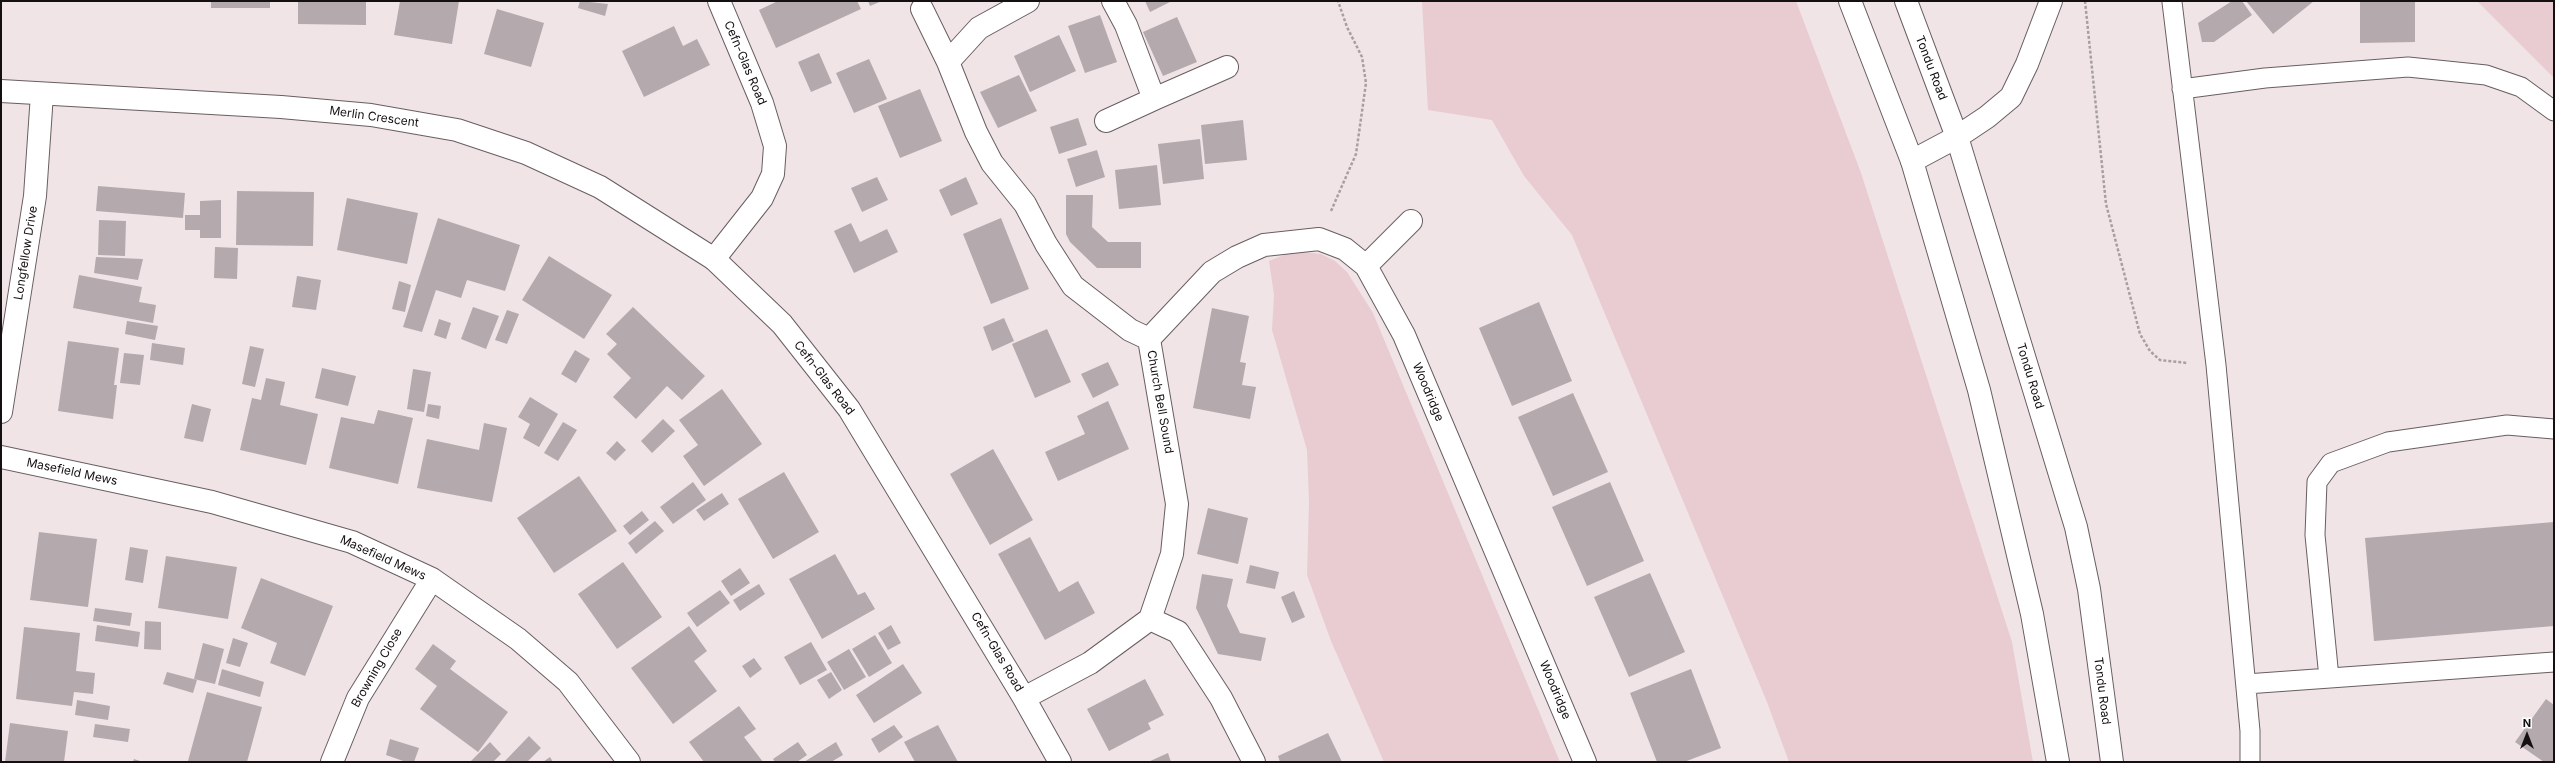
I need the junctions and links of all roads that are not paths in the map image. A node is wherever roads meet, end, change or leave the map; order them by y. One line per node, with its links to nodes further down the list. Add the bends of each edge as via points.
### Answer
1 (719, 1): 20 (street, Cefn-Glas Road, via 762,103 775,146 773,174 762,198)
2 (1028, 1): 9 (street, via 979,28)
3 (1113, 1): 14 (street, via 1126,25)
4 (1850, 1): 18 (street)
5 (1906, 1): 17 (street, Tondu Road)
6 (2051, 1): 17 (street, via 2027,64 2011,97)
7 (2172, 2): 11 (lane)
8 (922, 9): 9 (street, Church Bell Sound)
9 (948, 62): 22 (street, Church Bell Sound, via 976,132 992,163 1026,204 1046,244 1073,286 1130,330)
10 (1227, 67): 14 (street)
11 (2182, 89): 15 (lane, via 2265,78 2408,67 2486,75 2521,87); 30 (lane, via 2216,365)
12 (1, 91): 13 (street, Merlin Crescent)
13 (42, 94): 20 (street, Merlin Crescent, via 318,110 371,115 457,130 526,153 600,187); 23 (street, Longfellow Drive, via 35,196)
14 (1154, 99): 16 (street)
15 (2554, 111)
16 (1106, 121)
17 (1957, 137): 18 (street); 38 (street, Tondu Road, via 2076,527 2089,589)
18 (1912, 162): 37 (street, via 1979,390 2032,614)
19 (1411, 222): 21 (street)
20 (714, 259): 31 (street, Cefn-Glas Road, via 782,324 850,409)
21 (1366, 266): 22 (street, Woodridge, via 1345,249 1319,239 1264,245 1212,272); 36 (street, Woodridge, via 1404,335)
22 (1149, 339): 27 (street, Church Bell Sound, via 1177,504 1172,554)
23 (1, 412)
24 (2554, 429): 29 (lane, via 2507,425 2388,442 2331,463 2317,482 2315,535)
25 (1, 457): 26 (street, Masefield Mews, via 219,504 352,542)
26 (432, 580): 32 (street, Browning Close, via 358,698); 33 (street, Masefield Mews, via 518,640 568,682)
27 (1150, 619): 31 (street, via 1090,663); 35 (street, via 1178,632 1221,698)
28 (2554, 662): 29 (lane)
29 (2329, 678): 30 (lane)
30 (2246, 684): 39 (lane)
31 (1024, 698): 34 (street, Cefn-Glas Road)
32 (332, 762)
33 (629, 762)
34 (1060, 762)
35 (1254, 762)
36 (1585, 762)
37 (2058, 762)
38 (2112, 762)
39 (2250, 762)

